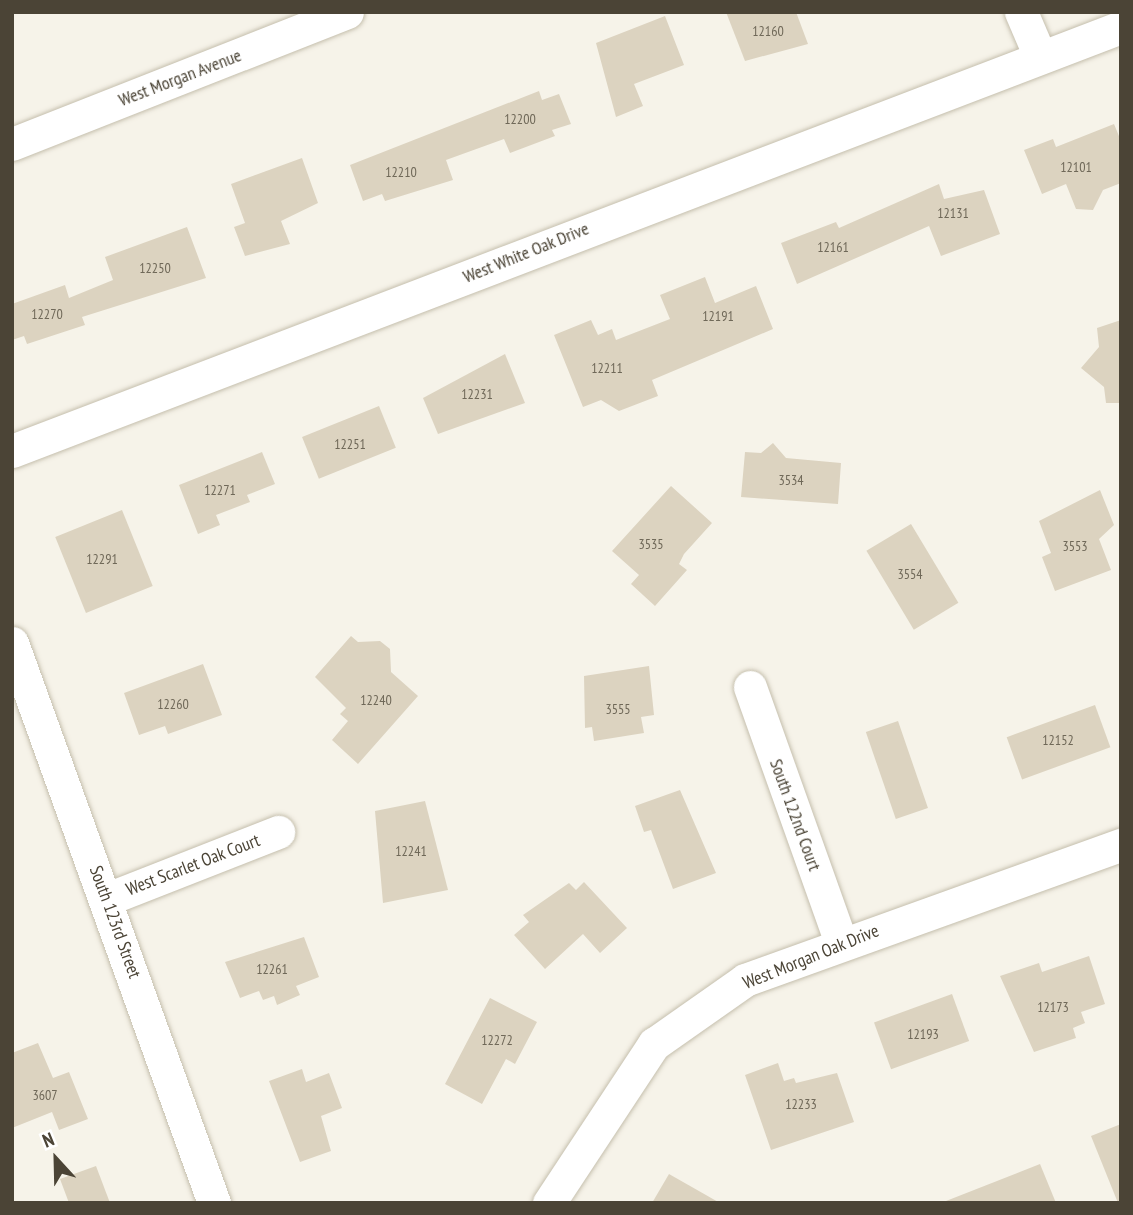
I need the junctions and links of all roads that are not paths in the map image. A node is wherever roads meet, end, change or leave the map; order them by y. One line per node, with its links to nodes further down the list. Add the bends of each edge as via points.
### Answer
1 (347, 12): 5 (street, West Morgan Avenue)
2 (1021, 12): 4 (street)
3 (1121, 27): 4 (street, West White Oak Drive)
4 (1039, 54): 6 (street, West White Oak Drive)
5 (12, 144)
6 (12, 451)
7 (12, 643): 11 (street, South 123rd Street)
8 (750, 687): 12 (street, South 122nd Court)
9 (278, 832): 11 (street, West Scarlet Oak Court)
10 (1121, 845): 12 (street, West Morgan Oak Drive)
11 (107, 899): 13 (street, South 123rd Street)
12 (841, 942): 14 (street, West Morgan Oak Drive, via 745,981 654,1044)
13 (214, 1203)
14 (549, 1203)

